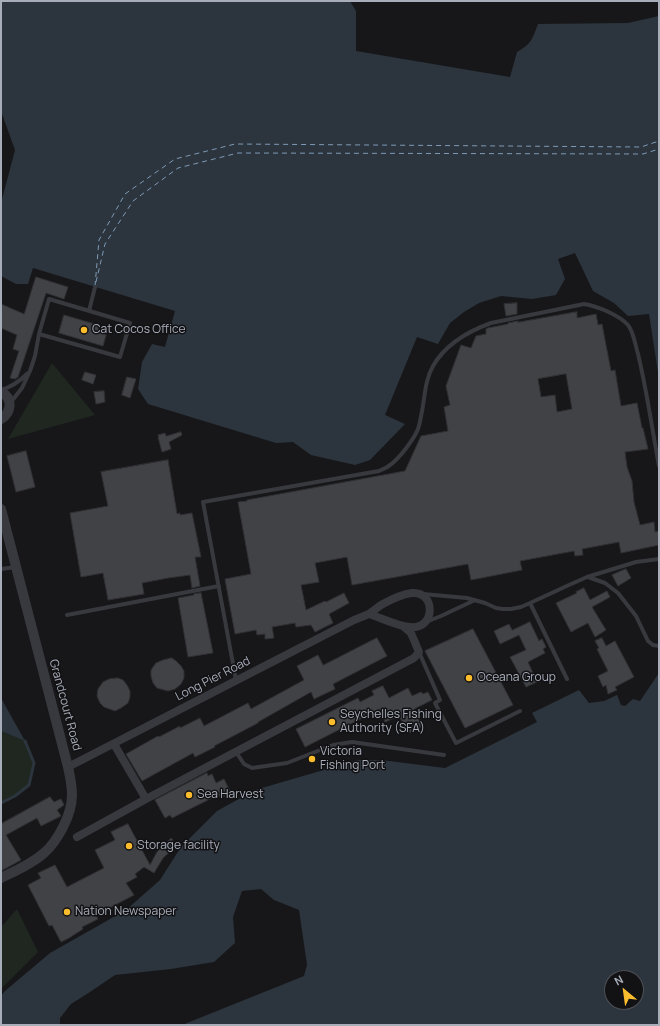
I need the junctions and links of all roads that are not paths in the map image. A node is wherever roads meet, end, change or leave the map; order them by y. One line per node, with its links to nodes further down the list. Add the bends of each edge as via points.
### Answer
1 (95, 287): 2 (lane)
2 (89, 311): 3 (lane, via 49,299); 3 (lane, via 130,323 120,357)
3 (39, 334): 4 (lane)
4 (30, 371): 5 (lane, via 21,380); 6 (lane)
5 (1, 391): 6 (street)
6 (10, 404): 7 (street, via 7,414)
7 (1, 419)
8 (659, 466): 14 (lane, via 643,375 632,333 618,317 584,304 491,323 457,340 439,356 426,384 418,429 390,466 379,471 203,502)
9 (1, 509): 11 (street, Grandcourt Road)
10 (659, 559): 13 (lane, via 636,562)
11 (16, 567): 12 (lane); 30 (street, Grandcourt Road)
12 (1, 569)
13 (587, 577): 17 (lane); 22 (lane, via 605,582 618,593 636,616 648,641)
14 (218, 586): 19 (lane); 25 (lane)
15 (421, 594): 16 (lane); 18 (street, Long Pier Road, via 401,596 380,605); 20 (street, via 425,596 430,609)
16 (475, 600): 17 (lane, via 503,609 522,607); 20 (lane)
17 (530, 603): 24 (lane)
18 (369, 614): 21 (street); 25 (street, Long Pier Road)
19 (67, 615)
20 (426, 622): 21 (street, via 416,627)
21 (404, 626): 23 (street, via 411,633)
22 (659, 646)
23 (419, 652): 26 (lane, via 440,700 435,703 456,743); 28 (street, via 406,663)
24 (567, 679)
25 (236, 681): 27 (street, Long Pier Road)
26 (520, 711)
27 (114, 744): 30 (street, Long Pier Road); 31 (street)
28 (236, 751): 29 (lane, via 244,764 252,768 288,763 333,745 352,742); 31 (street)
29 (444, 755)
30 (68, 767): 33 (street, Grandcourt Road, via 72,796 65,824 44,853 19,870)
31 (146, 799): 32 (street)
32 (77, 837)
33 (1, 878)

